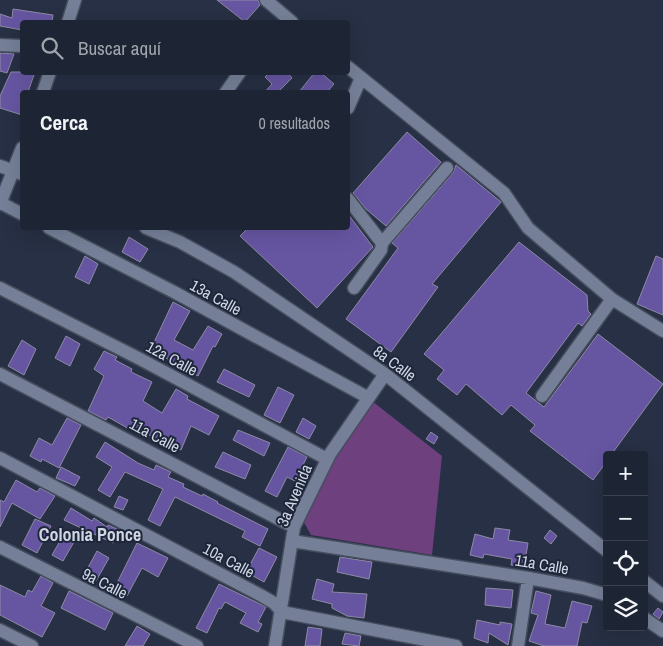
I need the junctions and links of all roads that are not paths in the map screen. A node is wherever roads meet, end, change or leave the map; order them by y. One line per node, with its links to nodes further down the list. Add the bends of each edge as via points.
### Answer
1 (75, 0): 3 (street)
2 (266, 0): 4 (street)
3 (69, 20)
4 (284, 20)
5 (0, 45): 6 (street)
6 (20, 46)
7 (350, 69): 10 (street)
8 (49, 75): 11 (street)
9 (238, 75): 12 (street)
10 (361, 78): 13 (street); 25 (street, via 504,193 528,228)
11 (44, 90)
12 (227, 90)
13 (350, 103)
14 (0, 166): 16 (street)
15 (447, 168): 22 (street)
16 (18, 172): 17 (street)
17 (0, 203): 19 (street)
18 (350, 203): 22 (street)
19 (20, 213)
20 (53, 230): 30 (street, 13a Calle)
21 (151, 230): 28 (street, 8a Calle, via 234,272)
22 (382, 243): 24 (street, via 381,250)
23 (0, 288): 32 (street, 12a Calle)
24 (354, 288)
25 (612, 298): 26 (street); 29 (street)
26 (663, 331)
27 (0, 374): 33 (street, 11a Calle)
28 (384, 374): 30 (street, 3a Avenida); 36 (street, 8a Calle)
29 (542, 396)
30 (367, 397): 32 (street, 3a Avenida)
31 (0, 458): 41 (street, 10a Calle, via 262,596)
32 (327, 460): 33 (street, 3a Avenida)
33 (294, 527): 34 (street, 3a Avenida)
34 (292, 541): 37 (street, 11a Calle); 41 (street, 3a Avenida)
35 (0, 547): 46 (street, 9a Calle)
36 (603, 548)
37 (528, 578): 39 (street, 11a Calle); 49 (street)
38 (648, 584): 40 (street)
39 (603, 594)
40 (663, 596)
41 (282, 612): 47 (street, 3a Avenida); 48 (street, 10a Calle)
42 (648, 621): 44 (street)
43 (0, 630): 45 (street)
44 (663, 631)
45 (32, 646)
46 (197, 646)
47 (275, 646)
48 (456, 646)
49 (518, 646)

